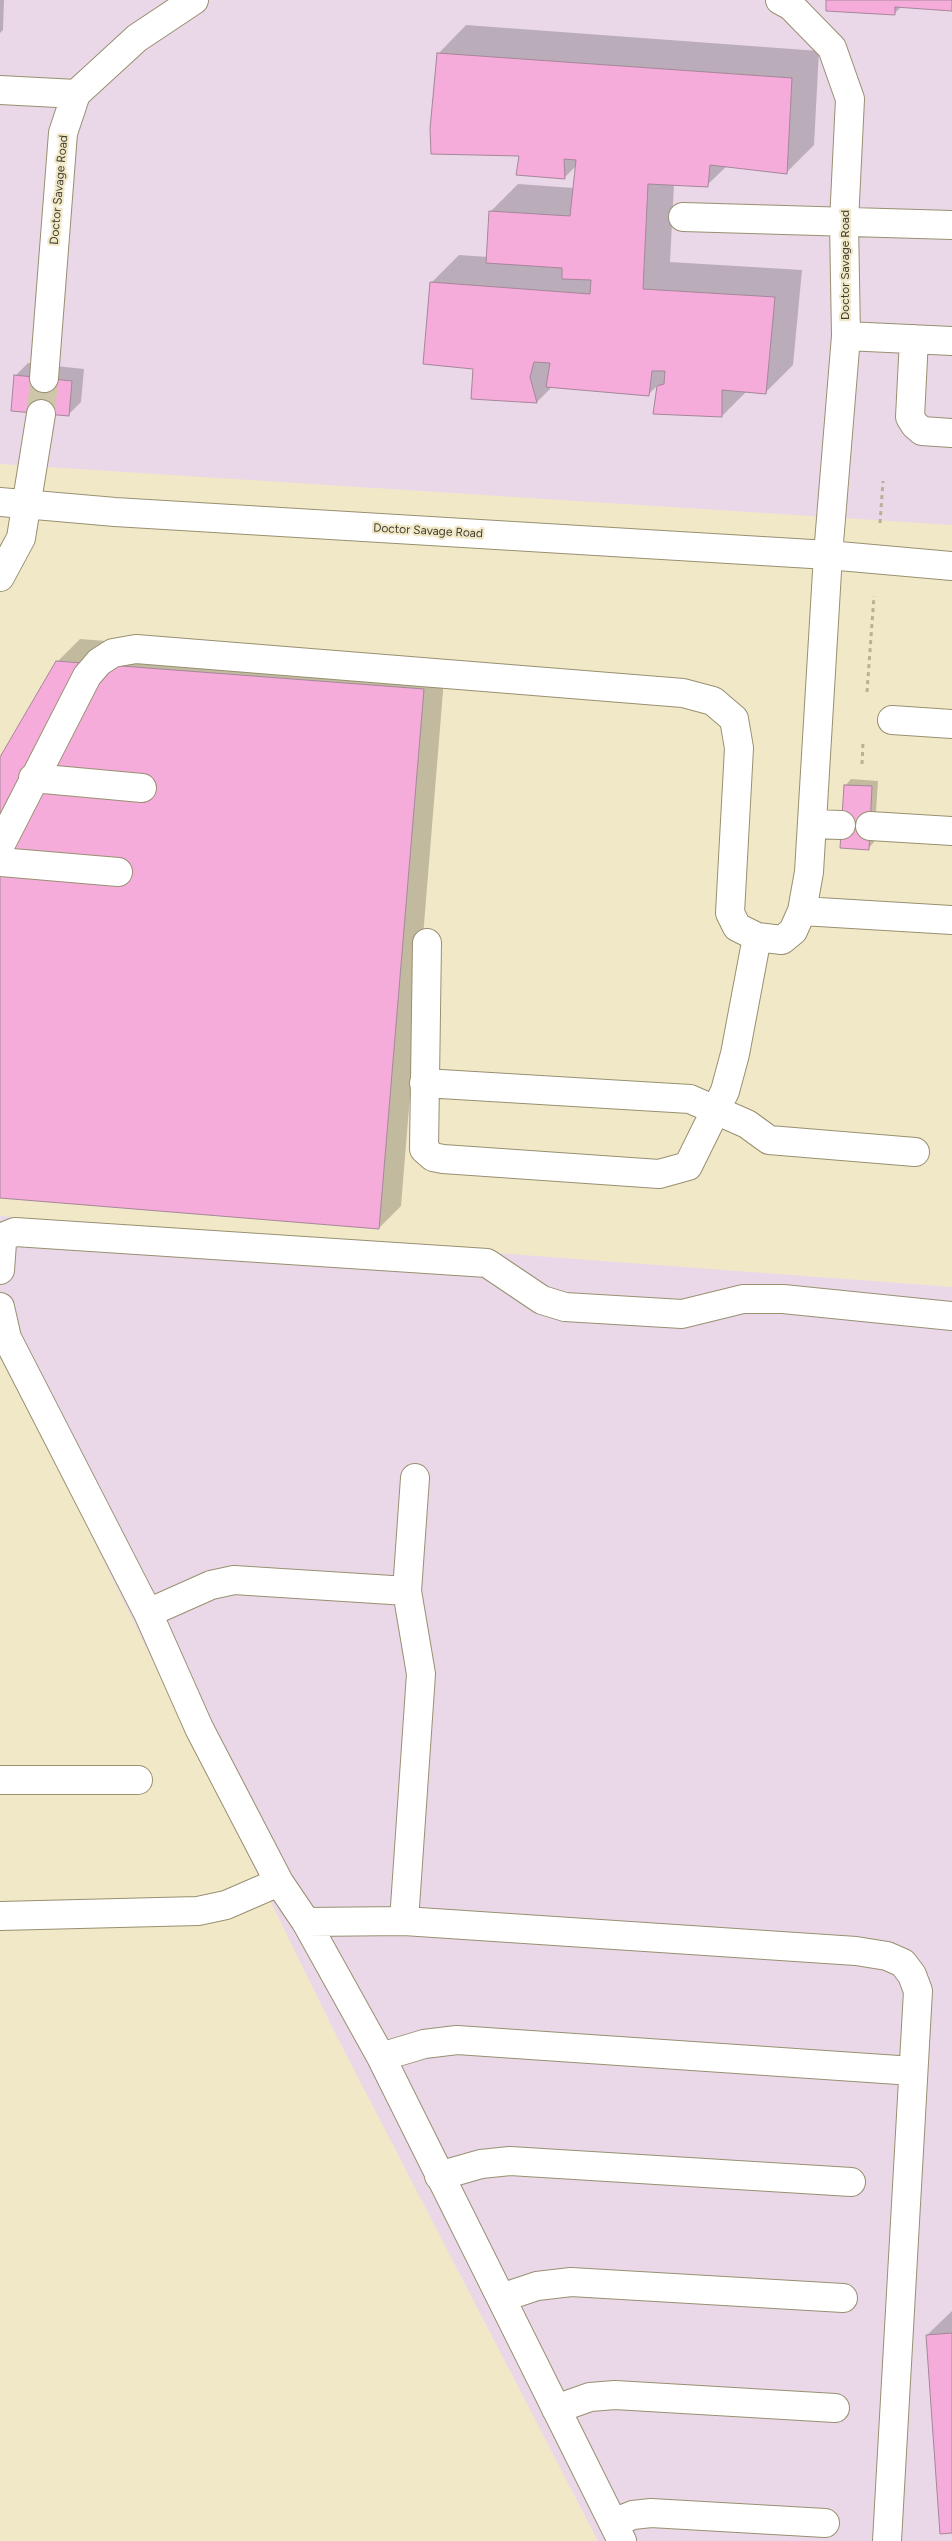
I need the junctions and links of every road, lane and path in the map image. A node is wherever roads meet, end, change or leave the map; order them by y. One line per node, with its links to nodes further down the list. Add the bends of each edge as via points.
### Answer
1 (194, 0): 4 (street, Doctor Savage Road, via 138,38)
2 (780, 0): 6 (street, Doctor Savage Road, via 832,48 850,99)
3 (0, 90): 4 (street)
4 (76, 94): 11 (street, Doctor Savage Road, via 63,133)
5 (684, 217): 6 (street)
6 (844, 222): 7 (street); 8 (street, Doctor Savage Road)
7 (952, 225)
8 (846, 336): 9 (street); 17 (street, Doctor Savage Road)
9 (914, 339): 10 (street); 13 (street, via 910,417 922,431)
10 (952, 341)
11 (44, 378)
12 (41, 414): 16 (street)
13 (952, 433)
14 (884, 481): 18 (path)
15 (0, 502): 16 (street, Doctor Savage Road)
16 (28, 504): 17 (street, Doctor Savage Road, via 124,513); 20 (street, via 21,538)
17 (828, 555): 18 (street, Doctor Savage Road); 28 (street)
18 (877, 560): 19 (street, Doctor Savage Road); 21 (path)
19 (952, 566)
20 (0, 577)
21 (867, 696)
22 (892, 720): 23 (street)
23 (952, 724)
24 (864, 735): 25 (path)
25 (862, 764)
26 (34, 778): 27 (street); 32 (street); 37 (street, via 87,676 98,662 113,653 136,649 683,693 713,701 734,719 739,748 730,912 737,927)
27 (142, 788)
28 (812, 824): 29 (street); 35 (street, via 809,872)
29 (841, 825)
30 (870, 826): 31 (street)
31 (952, 831)
32 (0, 846)
33 (0, 862): 34 (street)
34 (118, 872)
35 (802, 911): 36 (street); 37 (street, via 793,931 782,940)
36 (952, 920)
37 (757, 937): 40 (street, via 735,1054 725,1092)
38 (427, 943): 39 (street)
39 (424, 1083): 40 (street, via 690,1099); 40 (street, via 424,1149 433,1158 443,1159 659,1174 688,1166)
40 (716, 1111): 41 (street, via 747,1124 769,1140)
41 (915, 1152)
42 (0, 1270): 44 (street, via 2,1244 5,1236 14,1232 487,1263 542,1300 565,1307 682,1314 743,1299 783,1299)
43 (0, 1307): 47 (street, via 7,1338)
44 (952, 1316)
45 (416, 1478): 46 (street)
46 (407, 1591): 47 (street, via 234,1580 211,1584); 52 (street, via 421,1674)
47 (148, 1613): 50 (street, via 199,1728)
48 (0, 1780): 49 (street)
49 (138, 1780)
50 (279, 1882): 51 (street, via 226,1905 198,1911); 53 (street)
51 (0, 1916)
52 (404, 1921): 53 (street); 55 (street, via 856,1950 887,1956 903,1963 918,1991)
53 (306, 1922): 54 (street)
54 (381, 2058): 55 (street, via 424,2044 457,2040); 56 (street)
55 (913, 2070): 64 (street)
56 (439, 2176): 57 (street, via 481,2164 510,2161); 58 (street)
57 (851, 2182)
58 (501, 2298): 59 (street, via 537,2286 571,2282); 61 (street)
59 (843, 2298)
60 (835, 2408): 61 (street, via 615,2395 590,2397)
61 (556, 2409): 63 (street)
62 (825, 2523): 63 (street, via 651,2513 633,2515)
63 (617, 2532)
64 (887, 2541)

